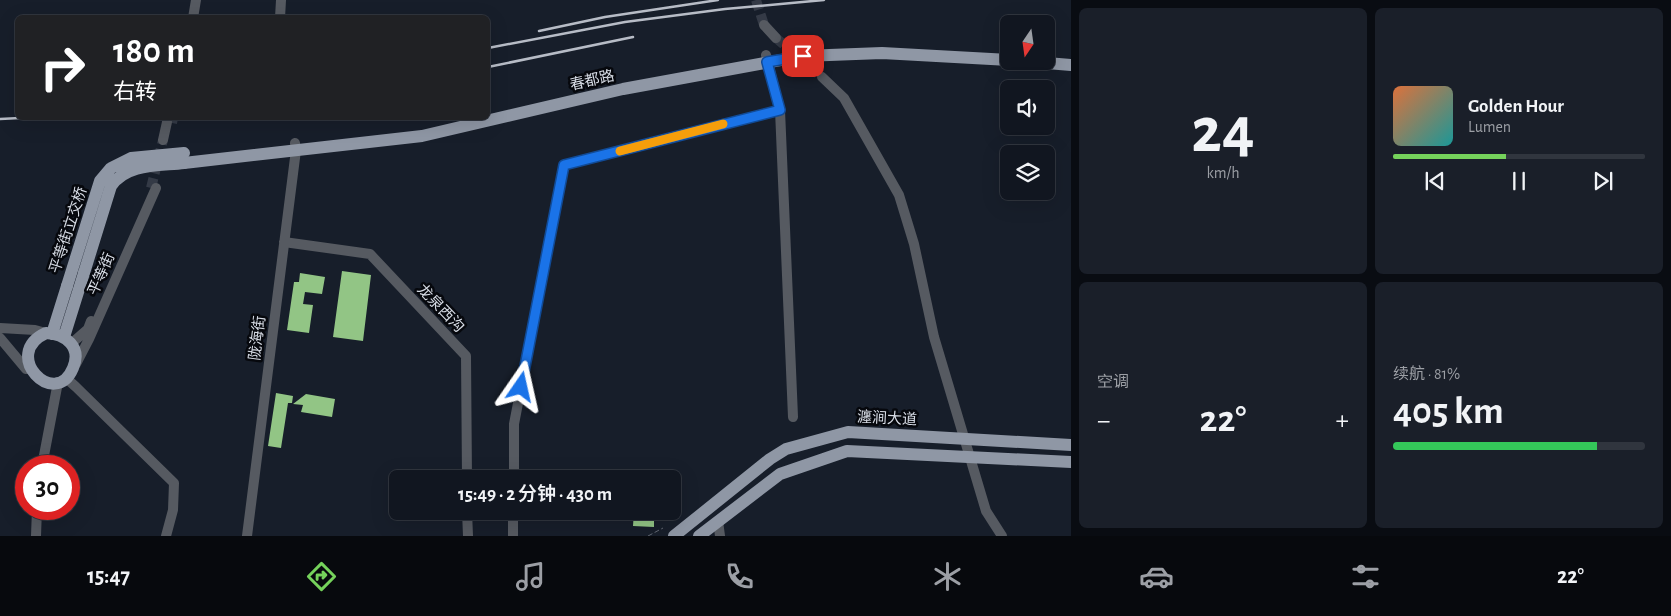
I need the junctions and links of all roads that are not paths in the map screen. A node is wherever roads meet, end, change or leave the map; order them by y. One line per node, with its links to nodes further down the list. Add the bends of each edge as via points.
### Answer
1 (190, 0): 4 (street)
2 (196, 0): 5 (street)
3 (282, 0): 6 (street)
4 (188, 15)
5 (194, 15)
6 (280, 15)
7 (764, 24): 8 (street)
8 (776, 38)
9 (1000, 53): 12 (main road, 春都路, via 882,46 803,48)
10 (1055, 56): 11 (main road)
11 (1071, 57)
12 (767, 59): 13 (main road, 春都路, via 882,53); 17 (street); 18 (main road, 春都路, via 622,82); 22 (main road, 春都路, via 422,136)
13 (1000, 60)
14 (1055, 64): 15 (main road)
15 (1071, 65)
16 (822, 76): 31 (street, via 844,98 899,195 914,244 934,337)
17 (780, 110): 30 (street); 37 (street, via 564,165 514,424)
18 (490, 113)
19 (459, 120): 22 (main road, 春都路)
20 (170, 122): 21 (street)
21 (165, 141)
22 (296, 146): 23 (main road, 春都路); 24 (street, 陇海街)
23 (184, 158): 26 (main road, 平等街立交桥, bridge, via 135,168 114,181)
24 (284, 242): 36 (street, 龙泉西沟, via 370,254 466,356); 44 (street, 陇海街)
25 (0, 328): 26 (street, via 35,330)
26 (58, 337): 28 (main road, via 36,337 24,359); 29 (main road, via 76,353 75,364); 29 (street, 平等街, via 88,329 153,188 89,339)
27 (0, 338): 28 (street)
28 (26, 369): 29 (main road, via 39,381 49,384)
29 (65, 377): 33 (street, 平等街); 43 (street, via 174,483 173,510)
30 (793, 417)
31 (964, 438): 32 (main road, 瀍涧大道); 34 (street); 47 (main road, 瀍涧大道, via 848,432 786,449)
32 (1071, 445)
33 (45, 455)
34 (970, 458): 35 (main road); 41 (main road, via 847,451 780,474); 50 (street, via 986,511)
35 (1071, 462)
36 (467, 470)
37 (514, 470)
38 (37, 520): 42 (street)
39 (467, 520): 45 (street)
40 (513, 520): 46 (street)
41 (718, 521): 48 (main road); 49 (street)
42 (36, 536)
43 (166, 536)
44 (247, 536)
45 (468, 536)
46 (513, 536)
47 (674, 536)
48 (699, 536)
49 (720, 536)
50 (1002, 536)

